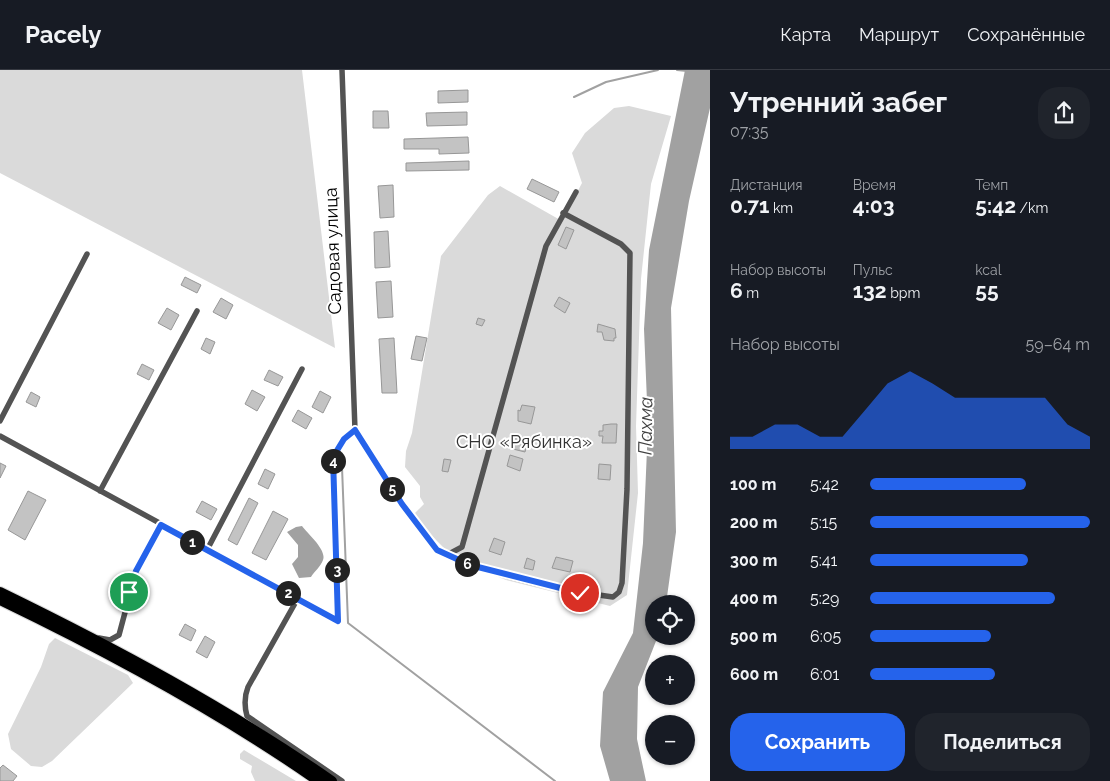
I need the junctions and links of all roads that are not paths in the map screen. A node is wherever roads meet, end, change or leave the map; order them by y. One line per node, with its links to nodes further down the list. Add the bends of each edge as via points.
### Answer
1 (342, 70): 8 (street, Садовая улица)
2 (576, 192): 3 (street)
3 (563, 213): 13 (street, via 546,246 462,547); 13 (street, via 621,244 630,253 627,489 619,592 613,597 580,593 504,575)
4 (87, 254): 7 (street)
5 (197, 311): 10 (street)
6 (302, 369): 12 (street)
7 (0, 421)
8 (355, 430): 13 (street, via 405,509 437,550); 15 (street, via 344,439 333,457 338,621)
9 (0, 436): 10 (street)
10 (100, 491): 11 (street)
11 (161, 525): 12 (street); 17 (street, via 136,571 118,636 110,640)
12 (207, 550): 15 (street)
13 (447, 555)
14 (0, 592): 17 (highway)
15 (298, 598): 20 (street, via 248,686 245,708 247,716)
16 (0, 600): 18 (highway, via 215,714)
17 (92, 637): 19 (highway, via 223,710)
18 (318, 781)
19 (332, 781)
20 (342, 781)

